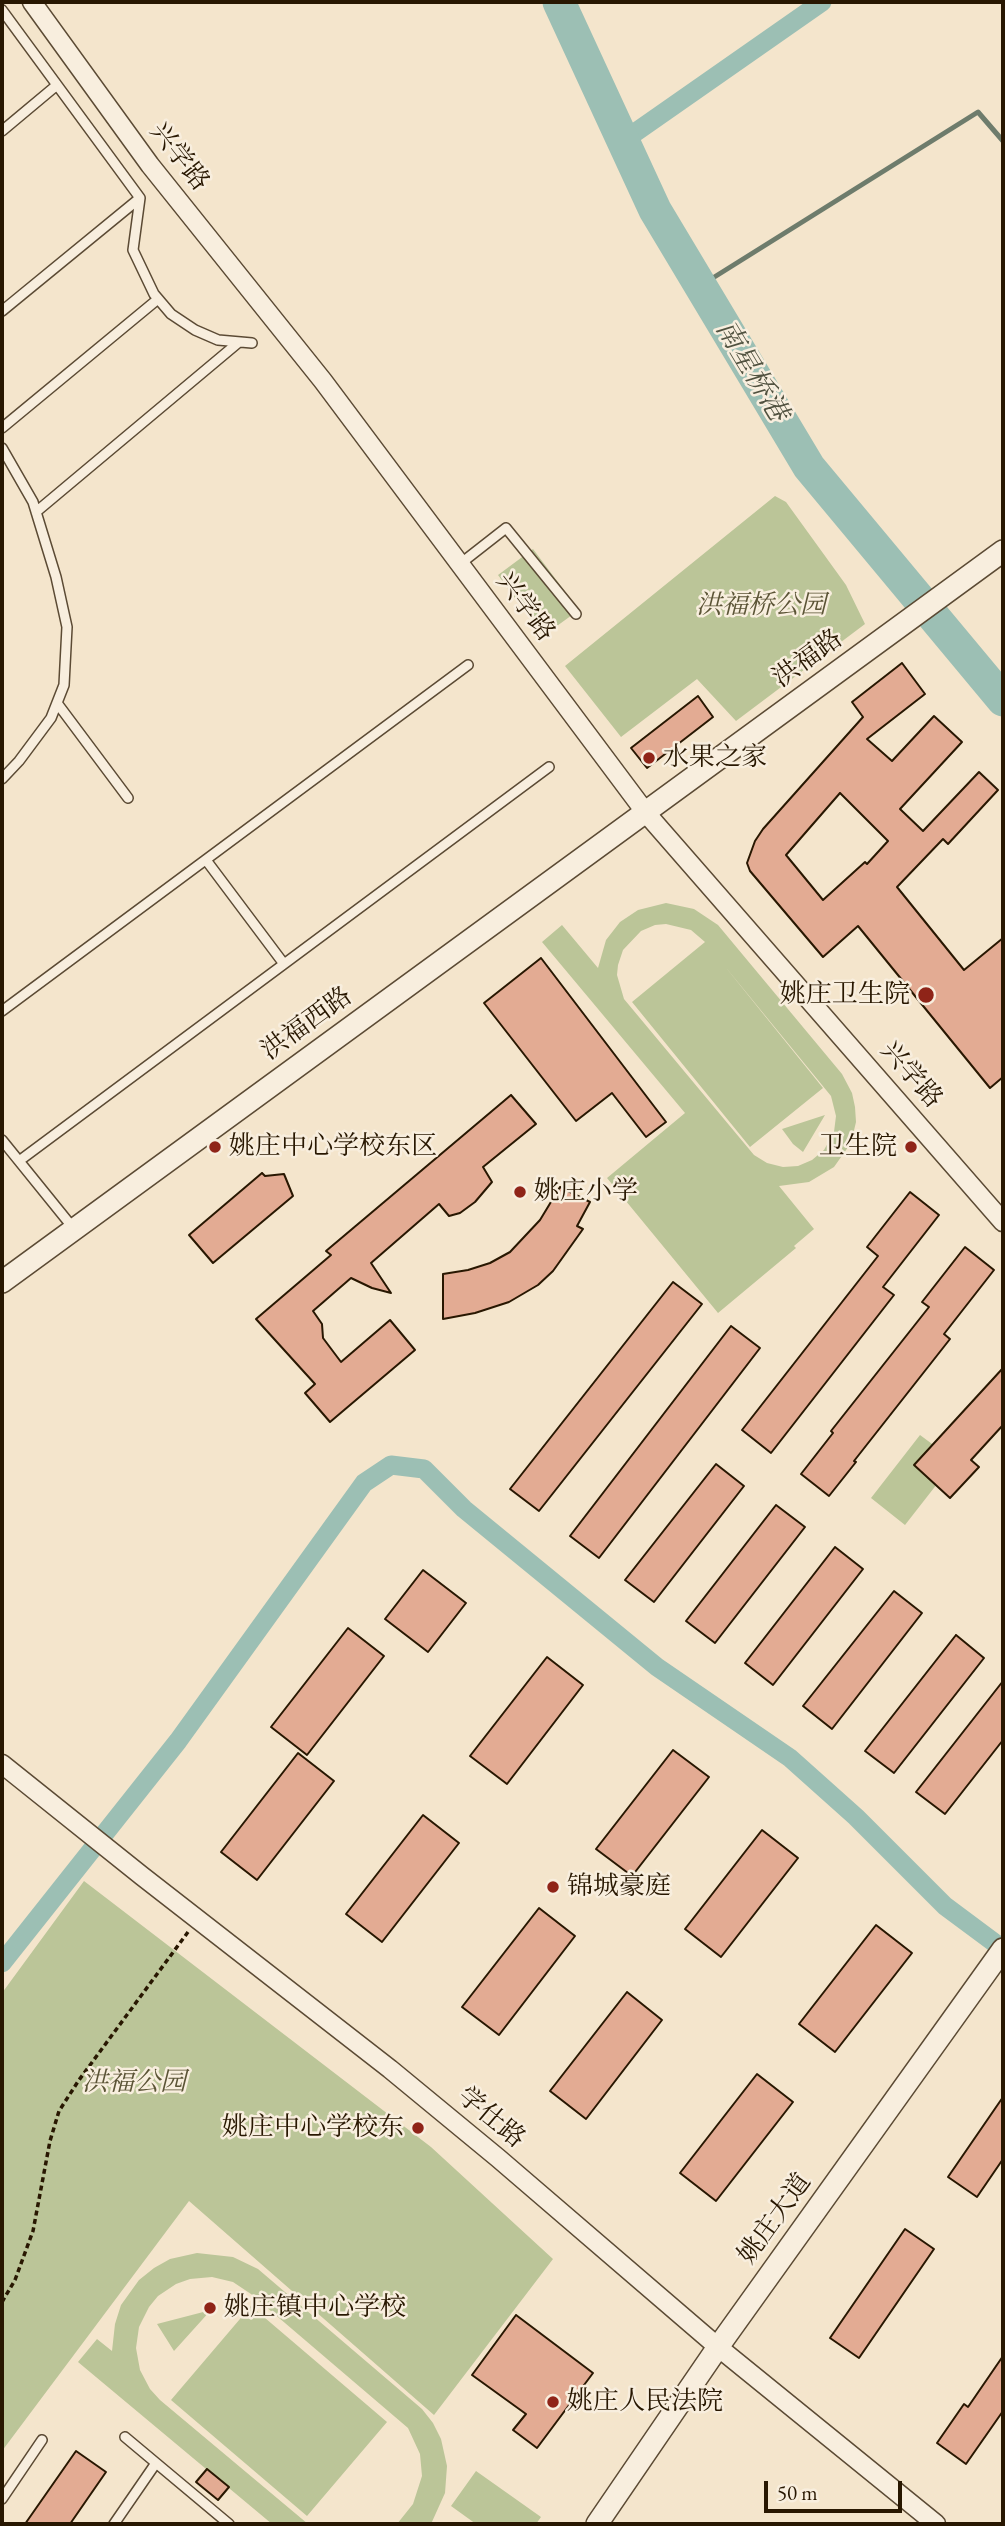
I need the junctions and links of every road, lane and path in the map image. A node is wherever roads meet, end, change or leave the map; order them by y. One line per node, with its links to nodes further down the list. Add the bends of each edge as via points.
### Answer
1 (32, 2): 14 (street, 兴学路, via 150,165 323,381)
2 (2, 10): 3 (lane)
3 (57, 85): 4 (lane); 5 (lane)
4 (2, 131)
5 (140, 198): 6 (lane, via 133,250); 7 (lane)
6 (158, 299): 8 (lane, via 195,331); 10 (lane)
7 (2, 311)
8 (239, 342): 9 (lane); 12 (lane)
9 (252, 343)
10 (2, 428)
11 (2, 448): 12 (lane)
12 (36, 512): 17 (lane, via 66,627 64,685)
13 (1003, 551): 21 (street, 洪福路)
14 (460, 564): 15 (lane, via 506,528); 21 (street, 兴学路)
15 (576, 614)
16 (468, 665): 22 (lane)
17 (57, 703): 19 (lane, via 51,718); 20 (lane)
18 (549, 766): 23 (lane)
19 (2, 779)
20 (128, 798)
21 (646, 813): 27 (street, 兴学路); 28 (street, 洪福西路)
22 (206, 860): 23 (lane); 24 (lane)
23 (284, 964): 26 (lane)
24 (2, 1011)
25 (2, 1140): 26 (lane)
26 (19, 1161): 28 (lane)
27 (1003, 1222)
28 (74, 1229): 29 (street, 洪福西路)
29 (2, 1282)
30 (2, 1764): 31 (street, 学仕路)
31 (197, 1919): 33 (path, via 59,2111 33,2231); 34 (street, 学仕路, via 507,2165)
32 (1003, 1949): 34 (street, 姚庄大道)
33 (2, 2302)
34 (718, 2347): 41 (street, 姚庄大道); 42 (street, 学仕路)
35 (125, 2437): 37 (lane)
36 (42, 2440): 38 (lane)
37 (156, 2463): 39 (lane); 40 (lane)
38 (2, 2499)
39 (114, 2524)
40 (229, 2524)
41 (597, 2524)
42 (936, 2524)

